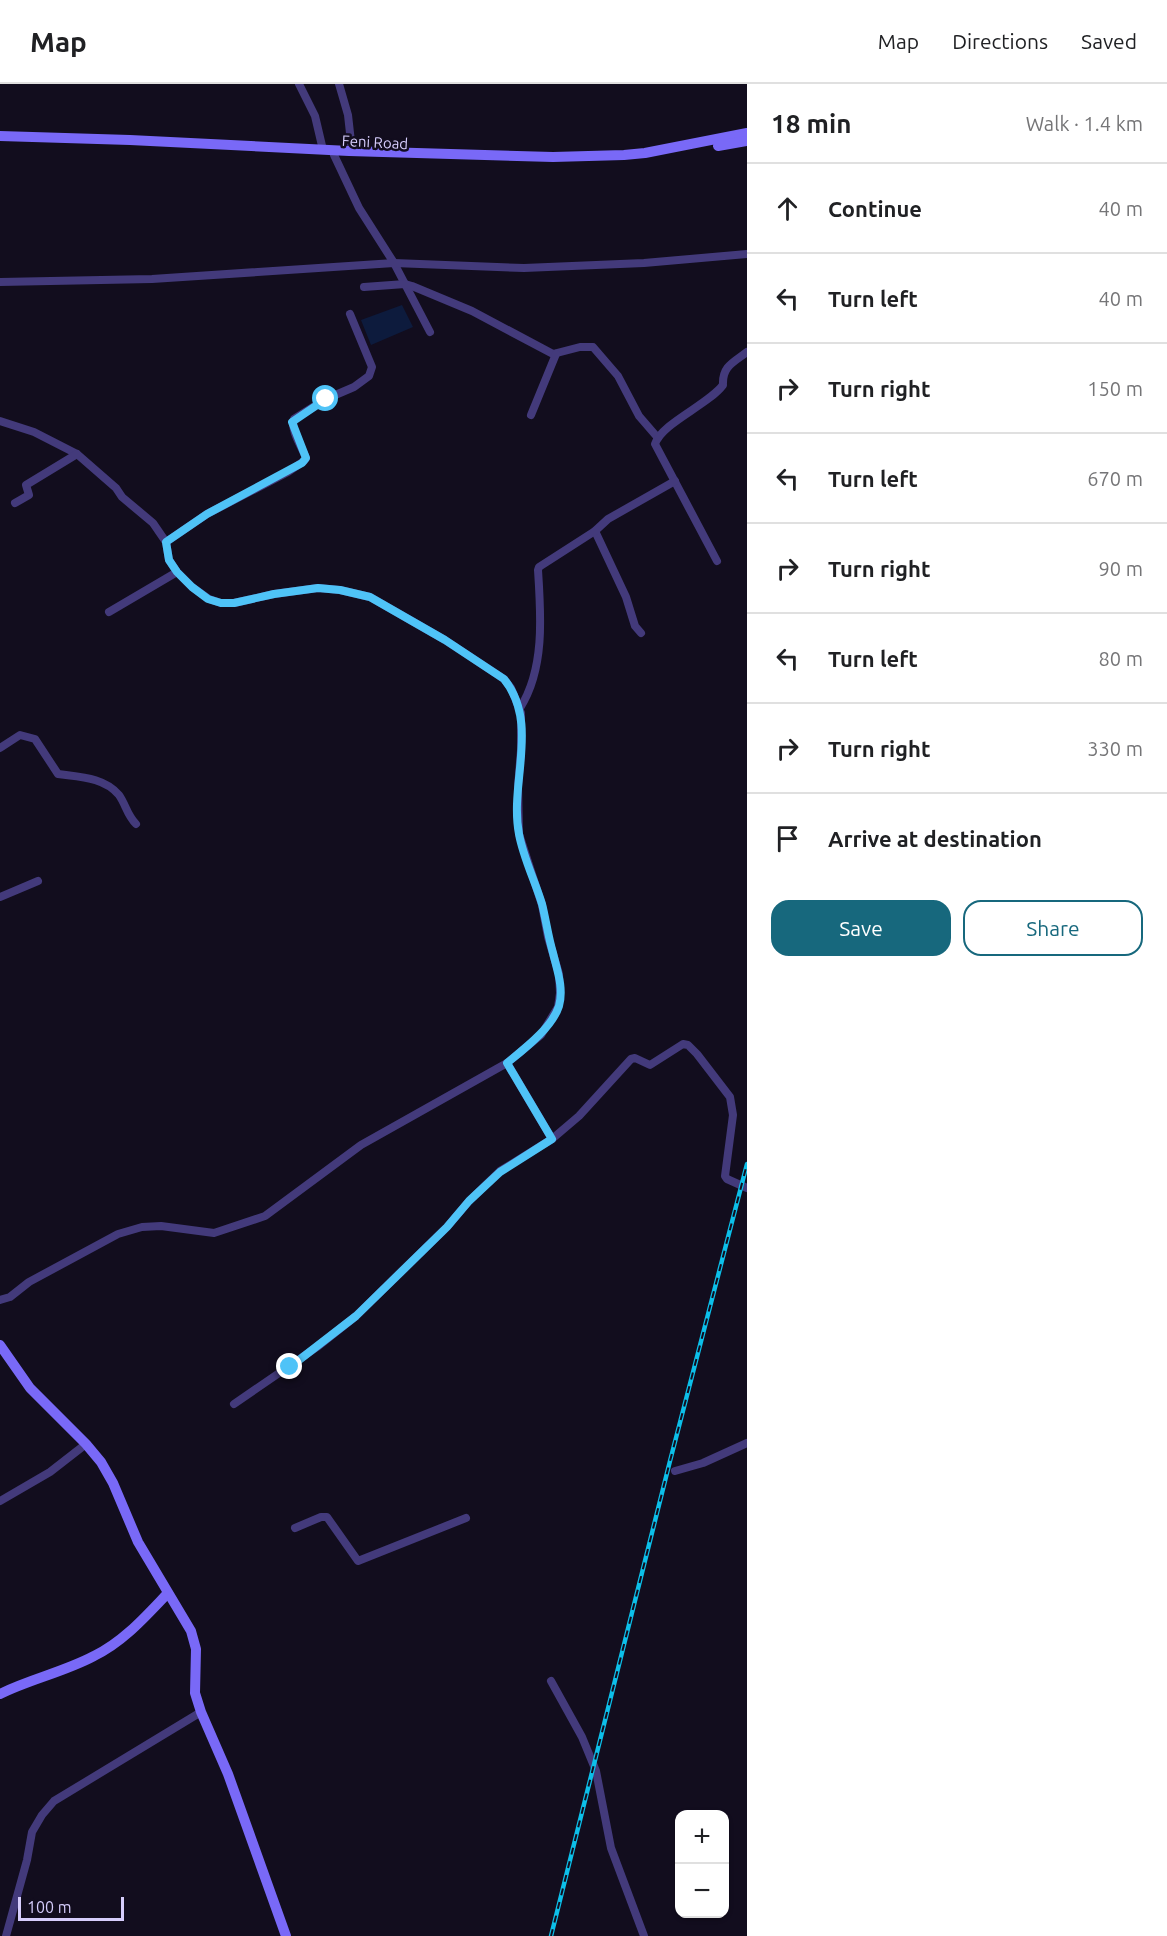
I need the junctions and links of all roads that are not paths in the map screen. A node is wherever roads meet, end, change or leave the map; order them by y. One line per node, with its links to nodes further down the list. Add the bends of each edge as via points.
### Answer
1 (298, 84): 7 (street)
2 (339, 84): 6 (street)
3 (747, 133): 6 (main road, via 624,155 513,157)
4 (1, 135): 7 (main road, Feni Road)
5 (747, 141): 7 (main road, Feni Road, via 628,162 600,163 550,164)
6 (352, 151): 7 (main road)
7 (329, 152): 9 (street)
8 (747, 254): 9 (street, via 524,268)
9 (394, 263): 10 (street, via 152,279); 11 (street)
10 (0, 282)
11 (405, 284): 12 (street); 14 (street); 16 (street, via 472,311)
12 (364, 287)
13 (350, 314): 24 (street, via 371,372 354,387 294,419 292,426 304,461 207,514)
14 (430, 332)
15 (747, 352): 19 (street, via 730,363 717,393)
16 (556, 354): 17 (street); 19 (street, via 593,347 618,376 639,416)
17 (531, 416)
18 (0, 421): 20 (street, via 34,432)
19 (658, 438): 21 (street, via 656,447)
20 (77, 454): 22 (street, via 26,485 29,495); 24 (street, via 153,523)
21 (675, 481): 23 (street, via 608,519); 25 (street)
22 (15, 503)
23 (595, 531): 28 (street); 29 (street, via 539,567 542,622 538,653 528,696)
24 (166, 542): 26 (street, via 169,560)
25 (717, 561)
26 (177, 572): 27 (street); 29 (street, via 208,599 221,603 318,588 370,597 504,679)
27 (109, 612)
28 (641, 633)
29 (520, 708): 34 (street, via 519,834 560,974 560,993 558,1007 541,1035)
30 (0, 748): 31 (street, via 20,735 35,739 58,774 106,784 118,794)
31 (136, 824)
32 (38, 881): 33 (street)
33 (0, 897)
34 (507, 1063): 35 (street); 37 (street, via 361,1145 266,1216 214,1233 161,1226 118,1234)
35 (552, 1139): 36 (street, via 579,1116 631,1059 650,1065 683,1044 688,1045 730,1097 733,1115 725,1176); 39 (street, via 500,1172 356,1316)
36 (747, 1188)
37 (0, 1300)
38 (0, 1345): 41 (main road, via 30,1388)
39 (234, 1404)
40 (747, 1443): 42 (street)
41 (86, 1444): 43 (street, via 50,1472); 46 (main road, via 113,1482 138,1542)
42 (675, 1471)
43 (0, 1501)
44 (466, 1518): 45 (street, via 358,1561 327,1517)
45 (295, 1528)
46 (167, 1594): 48 (main road, via 138,1625 94,1656); 49 (main road, via 195,1641 195,1693)
47 (551, 1681): 52 (street, via 596,1771 611,1848)
48 (0, 1694)
49 (201, 1712): 50 (street, via 54,1801 32,1832); 51 (main road, via 228,1774)
50 (6, 1936)
51 (286, 1936)
52 (644, 1936)

